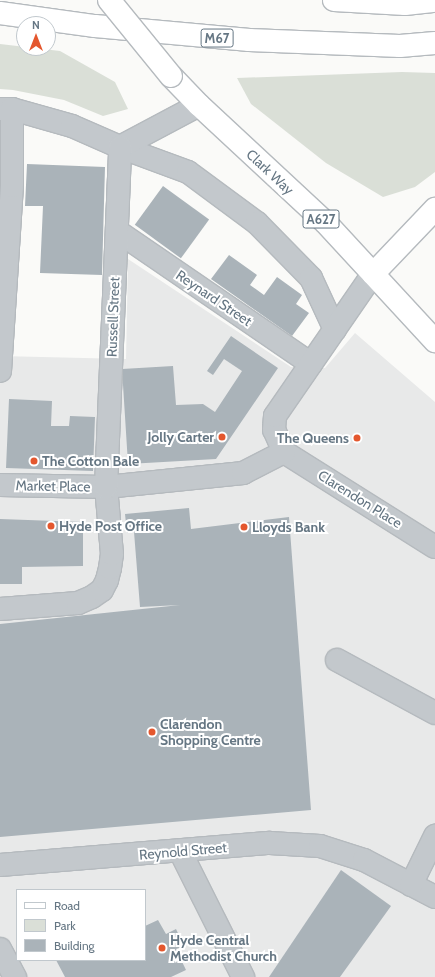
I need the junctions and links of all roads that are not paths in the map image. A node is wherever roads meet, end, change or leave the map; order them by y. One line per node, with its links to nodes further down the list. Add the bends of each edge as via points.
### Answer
1 (109, 0): 6 (main road, Clark Way / A627, bridge, via 170,76)
2 (334, 0): 3 (main road, via 405,4)
3 (435, 1)
4 (0, 12): 5 (main road, M67, via 95,26 249,40 400,46)
5 (435, 43)
6 (199, 106): 8 (street); 12 (main road, Clark Way / A627, via 326,223)
7 (6, 109): 8 (street, via 72,126); 9 (street)
8 (120, 147): 11 (street, Russell Street); 13 (street, via 188,172 257,223 311,278)
9 (6, 186): 16 (street, via 8,255)
10 (435, 209): 12 (main road)
11 (117, 231): 15 (street, Reynard Street); 19 (street, Russell Street)
12 (373, 274): 13 (street); 14 (main road, Clark Way / A627)
13 (335, 330): 15 (street)
14 (435, 341)
15 (311, 364): 17 (street, via 275,416 274,430)
16 (0, 371)
17 (284, 452): 19 (street, Market Place, via 243,473); 20 (street, Clarendon Place)
18 (0, 485): 19 (street, Market Place)
19 (106, 487): 21 (street, Russell Street, via 112,554 107,580 102,590 78,603)
20 (435, 547)
21 (0, 608)
22 (337, 660): 23 (street)
23 (435, 713)
24 (435, 836): 27 (street)
25 (180, 851): 26 (street, Reynold Street); 27 (street, Reynold Street, via 270,843 320,846 364,860); 31 (street)
26 (0, 865)
27 (411, 885): 28 (street, Reynold Street)
28 (435, 897)
29 (0, 949): 30 (street)
30 (15, 977)
31 (243, 977)

